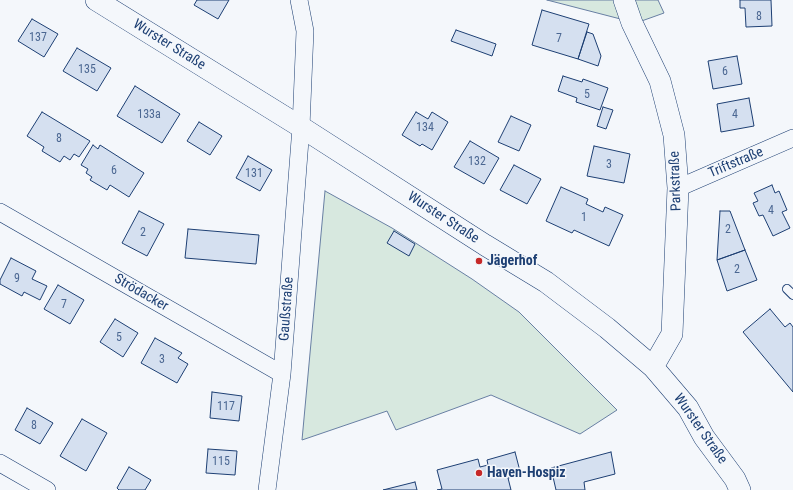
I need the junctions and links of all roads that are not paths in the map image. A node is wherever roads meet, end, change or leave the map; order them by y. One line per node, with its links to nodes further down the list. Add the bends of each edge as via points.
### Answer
1 (96, 0): 4 (street, Wurster Straße)
2 (300, 0): 4 (street, Gaußstraße, via 305,31)
3 (624, 0): 6 (street, Parkstraße, via 632,23 660,81 674,135)
4 (301, 127): 8 (street, Wurster Straße, via 546,282); 9 (street, Gaußstraße)
5 (793, 138): 6 (street, Triftstraße)
6 (678, 188): 8 (street, Parkstraße, via 672,334)
7 (0, 212): 9 (street, Strödacker)
8 (653, 367): 13 (street, Wurster Straße, via 688,408 704,437 735,479)
9 (282, 374): 12 (street, Gaußstraße)
10 (0, 463): 11 (street)
11 (47, 490)
12 (267, 490)
13 (740, 490)

